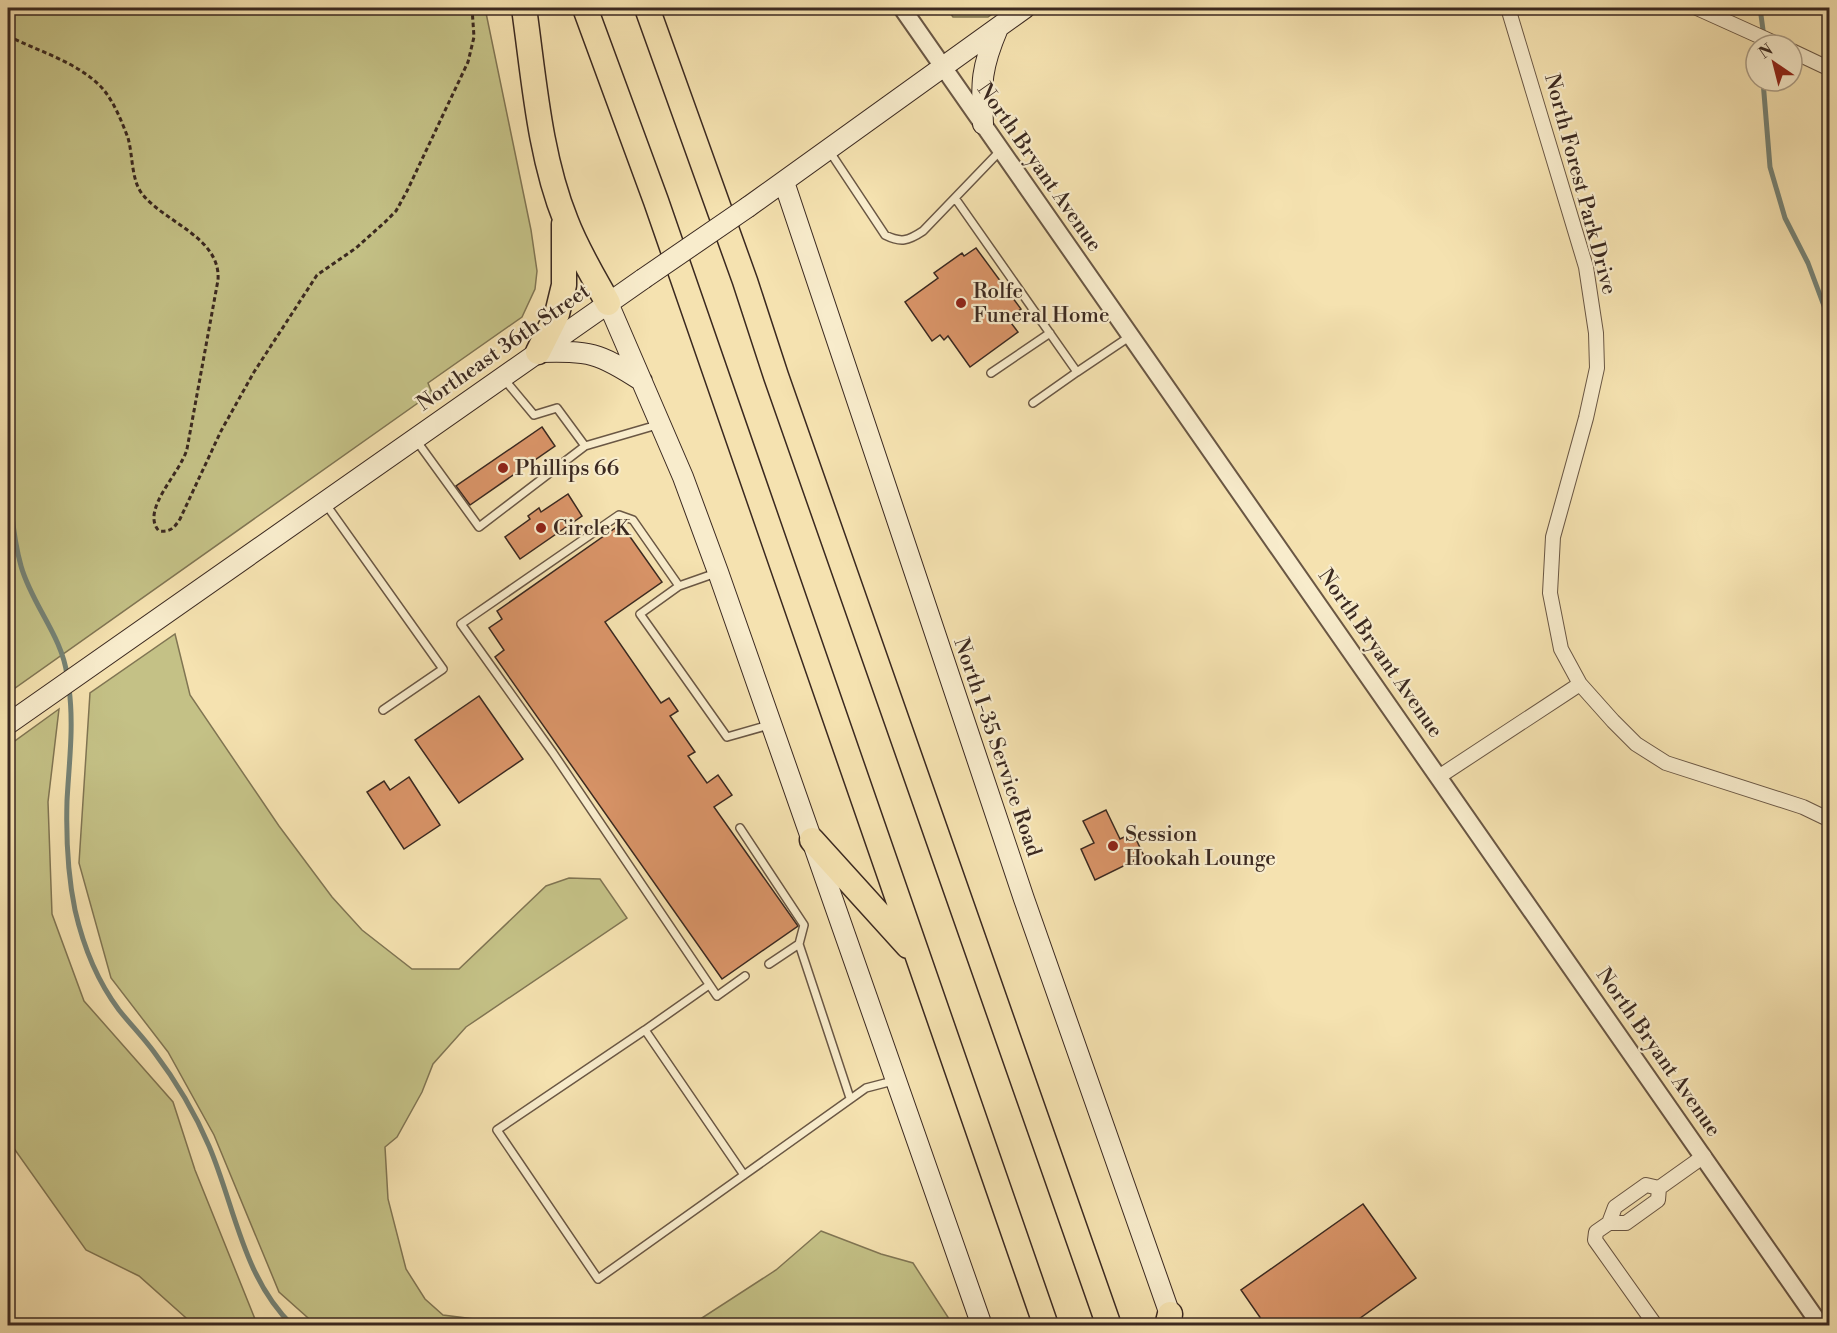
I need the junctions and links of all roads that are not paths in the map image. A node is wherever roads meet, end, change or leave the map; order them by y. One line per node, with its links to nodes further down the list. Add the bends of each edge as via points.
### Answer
1 (524, 8): 18 (highway, via 548,160)
2 (585, 8): 43 (highway, via 656,201)
3 (647, 8): 57 (highway)
4 (902, 8): 11 (street, North Bryant Avenue)
5 (1025, 8): 8 (main road, Northeast 36th Street)
6 (1508, 8): 34 (street, North Forest Park Drive, via 1586,267 1596,333 1597,368 1553,537 1550,593 1561,649)
7 (1697, 8): 9 (street)
8 (999, 26): 11 (main road, Northeast 36th Street); 13 (main road, via 984,61)
9 (1752, 33)
10 (1804, 57): 12 (street)
11 (943, 67): 13 (street, North Bryant Avenue); 14 (main road, Northeast 36th Street)
12 (1830, 69)
13 (983, 124): 15 (street, North Bryant Avenue)
14 (828, 150): 16 (main road, Northeast 36th Street); 17 (lane, via 885,235 897,241 909,240 923,231)
15 (1001, 150): 17 (lane); 21 (street, North Bryant Avenue)
16 (784, 182): 19 (main road, Northeast 36th Street, bridge); 54 (main road, North I-35 Service Road)
17 (955, 198): 20 (lane)
18 (565, 219): 19 (highway); 22 (highway, via 564,285 557,314)
19 (608, 303): 22 (main road, Northeast 36th Street); 26 (main road)
20 (1050, 333): 23 (lane); 24 (lane)
21 (1131, 336): 23 (lane); 38 (street, North Bryant Avenue)
22 (538, 352): 25 (main road, Northeast 36th Street); 26 (main road, via 583,351 605,358)
23 (1077, 372): 27 (lane)
24 (991, 373)
25 (502, 377): 29 (main road, Northeast 36th Street); 30 (lane, via 534,415 557,408)
26 (642, 381): 28 (main road)
27 (1033, 403)
28 (660, 424): 30 (lane); 32 (main road)
29 (415, 438): 30 (lane, via 479,527); 31 (main road, Northeast 36th Street)
30 (585, 446)
31 (324, 501): 35 (lane, via 443,669); 36 (main road, Northeast 36th Street)
32 (718, 572): 33 (lane); 37 (main road)
33 (679, 586): 37 (lane, via 640,615 727,737); 46 (lane, via 633,520 619,515 462,624)
34 (1580, 684): 38 (street); 39 (street, North Forest Park Drive, via 1636,744 1666,764 1803,807)
35 (383, 710)
36 (8, 724)
37 (771, 724): 41 (main road)
38 (1440, 776): 50 (street, North Bryant Avenue)
39 (1830, 820)
40 (741, 828): 42 (lane, via 804,925)
41 (812, 840): 43 (highway); 48 (main road)
42 (798, 944): 44 (lane); 49 (lane)
43 (916, 955): 56 (highway)
44 (769, 964)
45 (745, 976): 46 (lane, via 717,996)
46 (709, 986): 47 (lane)
47 (645, 1030): 51 (lane); 51 (lane, via 497,1130 598,1279)
48 (896, 1080): 49 (lane, via 866,1088); 55 (main road)
49 (850, 1098): 51 (lane)
50 (1704, 1156): 52 (street); 59 (street, North Bryant Avenue)
51 (744, 1175)
52 (1659, 1188): 53 (street, via 1658,1200 1626,1222); 53 (street, via 1646,1185 1615,1207)
53 (1609, 1223): 58 (street, via 1596,1232 1595,1240)
54 (1170, 1322)
55 (982, 1326)
56 (1046, 1326)
57 (1109, 1326)
58 (1656, 1326)
59 (1821, 1326)

